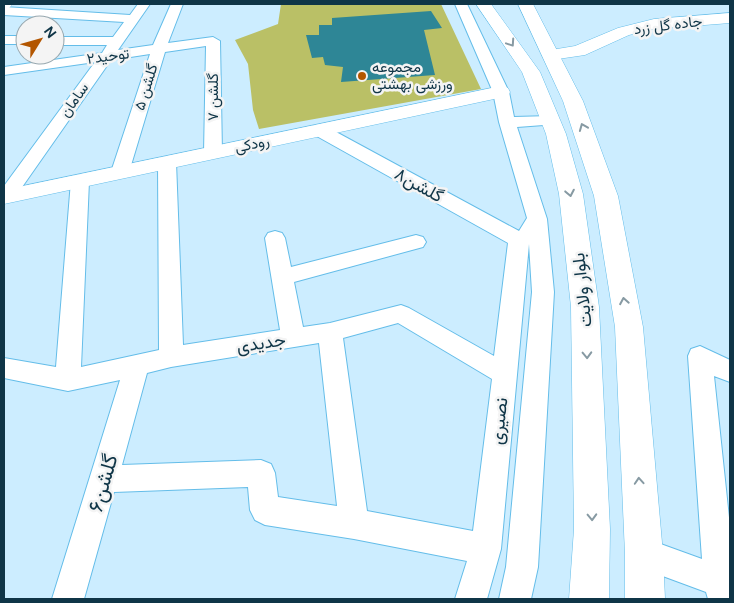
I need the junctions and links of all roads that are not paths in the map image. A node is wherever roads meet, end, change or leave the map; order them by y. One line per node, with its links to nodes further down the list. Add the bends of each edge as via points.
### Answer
1 (144, 4): 8 (street, سامان)
2 (177, 4): 12 (street, گلشن ۵)
3 (461, 4): 16 (street)
4 (483, 4): 17 (main road, بلوار ولایت, one-way to 17, via 531,72)
5 (525, 4): 13 (main road)
6 (4, 11): 8 (street)
7 (730, 18): 13 (main road, جاده گل زرد, via 654,24 624,31 579,51)
8 (133, 19): 9 (street, سامان)
9 (117, 40): 10 (street); 14 (street, سامان)
10 (65, 41)
11 (213, 41): 12 (street, توحید۲); 20 (street, گلشن ۷)
12 (159, 48): 14 (street, توحید۲); 22 (street, گلشن ۵)
13 (551, 55): 41 (main road, one-way to 13, via 629,327 606,196 587,137)
14 (105, 56): 15 (street, توحید۲); 24 (street, سامان)
15 (4, 71)
16 (501, 92): 18 (street); 19 (main road, رودکی)
17 (551, 121): 18 (street); 46 (main road, بلوار ولایت, one-way to 46, via 571,194 585,307 592,529)
18 (507, 122): 25 (street)
19 (319, 130): 20 (main road, رودکی); 27 (street, گلشن۸)
20 (213, 153): 21 (main road, رودکی)
21 (167, 162): 22 (main road, رودکی); 32 (street)
22 (120, 172): 23 (main road, رودکی)
23 (80, 181): 24 (main road, رودکی); 37 (street)
24 (5, 197)
25 (537, 219): 27 (street); 45 (street, via 543,292 522,567)
26 (275, 238): 29 (street)
27 (519, 240): 36 (street, نصیری)
28 (416, 242): 29 (street)
29 (283, 277): 31 (street)
30 (330, 332): 31 (street, جدیدی); 36 (street, جدیدی, via 401,314); 39 (street)
31 (293, 338): 32 (street, جدیدی)
32 (171, 357): 33 (street, جدیدی)
33 (137, 366): 37 (street, جدیدی); 38 (street, گلشن۶)
34 (4, 368): 37 (street, جدیدی)
35 (730, 372): 42 (street, via 700,356)
36 (504, 374): 40 (street, نصیری)
37 (68, 380)
38 (104, 479): 39 (street, via 261,473 265,510); 43 (street, گلشن۶)
39 (354, 524): 40 (street)
40 (486, 549): 44 (street, نصیری)
41 (644, 554): 42 (street); 47 (main road)
42 (725, 588)
43 (68, 599)
44 (471, 599)
45 (515, 599)
46 (589, 599)
47 (645, 599)

